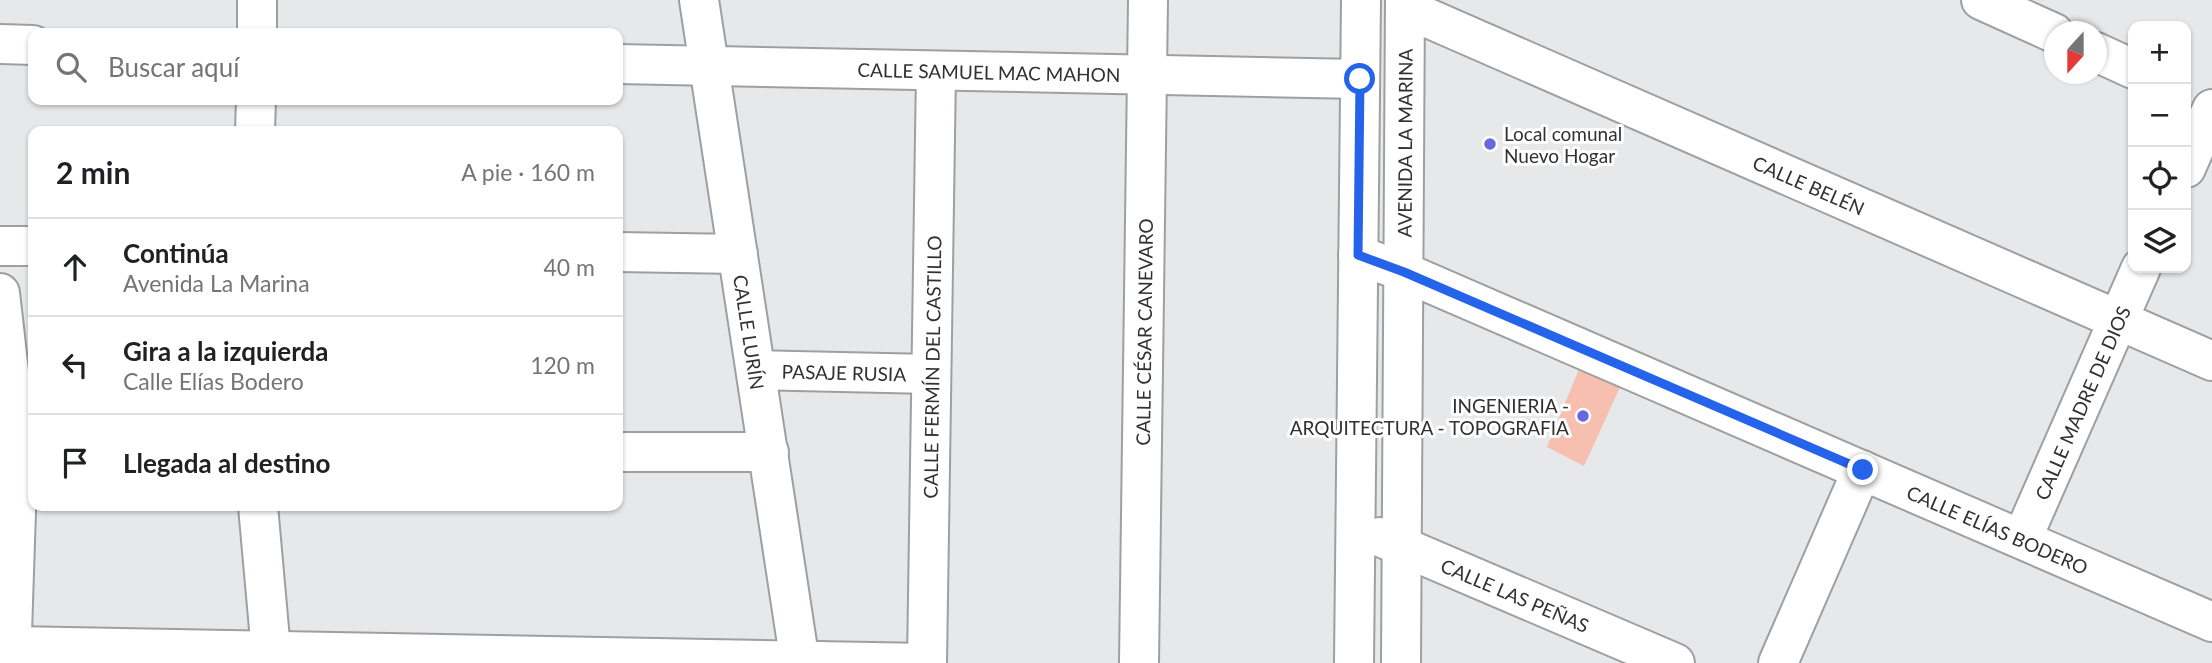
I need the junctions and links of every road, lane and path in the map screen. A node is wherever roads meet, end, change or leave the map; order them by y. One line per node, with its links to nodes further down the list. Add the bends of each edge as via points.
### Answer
1 (257, 0): 7 (street)
2 (699, 0): 13 (street, CALLE LURÍN)
3 (1148, 0): 16 (street, CALLE CÉSAR CANEVARO)
4 (1361, 0): 17 (street)
5 (1981, 0): 8 (street)
6 (1405, 4): 28 (street, AVENIDA LA MARINA); 31 (street, CALLE BELÉN)
7 (257, 28)
8 (2044, 28)
9 (0, 44): 10 (street)
10 (28, 45)
11 (2107, 57): 14 (street)
12 (623, 64): 13 (street, CALLE SAMUEL MAC MAHON)
13 (709, 67): 15 (street, CALLE SAMUEL MAC MAHON); 26 (street, CALLE LURÍN)
14 (2128, 67)
15 (936, 71): 16 (street, CALLE SAMUEL MAC MAHON); 34 (street, CALLE FERMÍN DEL CASTILLO)
16 (1147, 75): 17 (street, CALLE SAMUEL MAC MAHON); 48 (street, CALLE CÉSAR CANEVARO)
17 (1360, 79): 27 (street)
18 (2191, 96): 20 (street)
19 (256, 105): 21 (street)
20 (2212, 107): 22 (street)
21 (255, 126)
22 (2191, 156)
23 (0, 246): 24 (street)
24 (28, 246)
25 (623, 252): 26 (street)
26 (738, 254): 33 (street, CALLE LURÍN)
27 (1358, 255): 28 (street, CALLE ELÍAS BODERO); 40 (street)
28 (1404, 272): 38 (street, CALLE ELÍAS BODERO); 42 (street, AVENIDA LA MARINA)
29 (2139, 273): 31 (street, CALLE MADRE DE DIOS)
30 (0, 293): 35 (street)
31 (2118, 319): 32 (street, CALLE BELÉN); 41 (street, CALLE MADRE DE DIOS)
32 (2212, 361)
33 (756, 370): 34 (street, PASAJE RUSIA); 37 (street, CALLE LURÍN)
34 (931, 374): 47 (street, CALLE FERMÍN DEL CASTILLO)
35 (25, 451): 45 (street)
36 (623, 452): 37 (street)
37 (769, 452): 46 (street, CALLE LURÍN)
38 (1863, 470): 41 (street, CALLE ELÍAS BODERO); 52 (street)
39 (258, 511): 44 (street)
40 (1355, 527): 42 (street, CALLE LAS PEÑAS); 49 (street)
41 (2022, 539): 43 (street, CALLE ELÍAS BODERO)
42 (1401, 545): 50 (street, AVENIDA LA MARINA); 51 (street, CALLE LAS PEÑAS)
43 (2212, 622)
44 (271, 651): 45 (street); 46 (street)
45 (12, 655)
46 (800, 662): 47 (street)
47 (927, 663)
48 (1139, 663)
49 (1354, 663)
50 (1401, 663)
51 (1675, 663)
52 (1778, 663)

